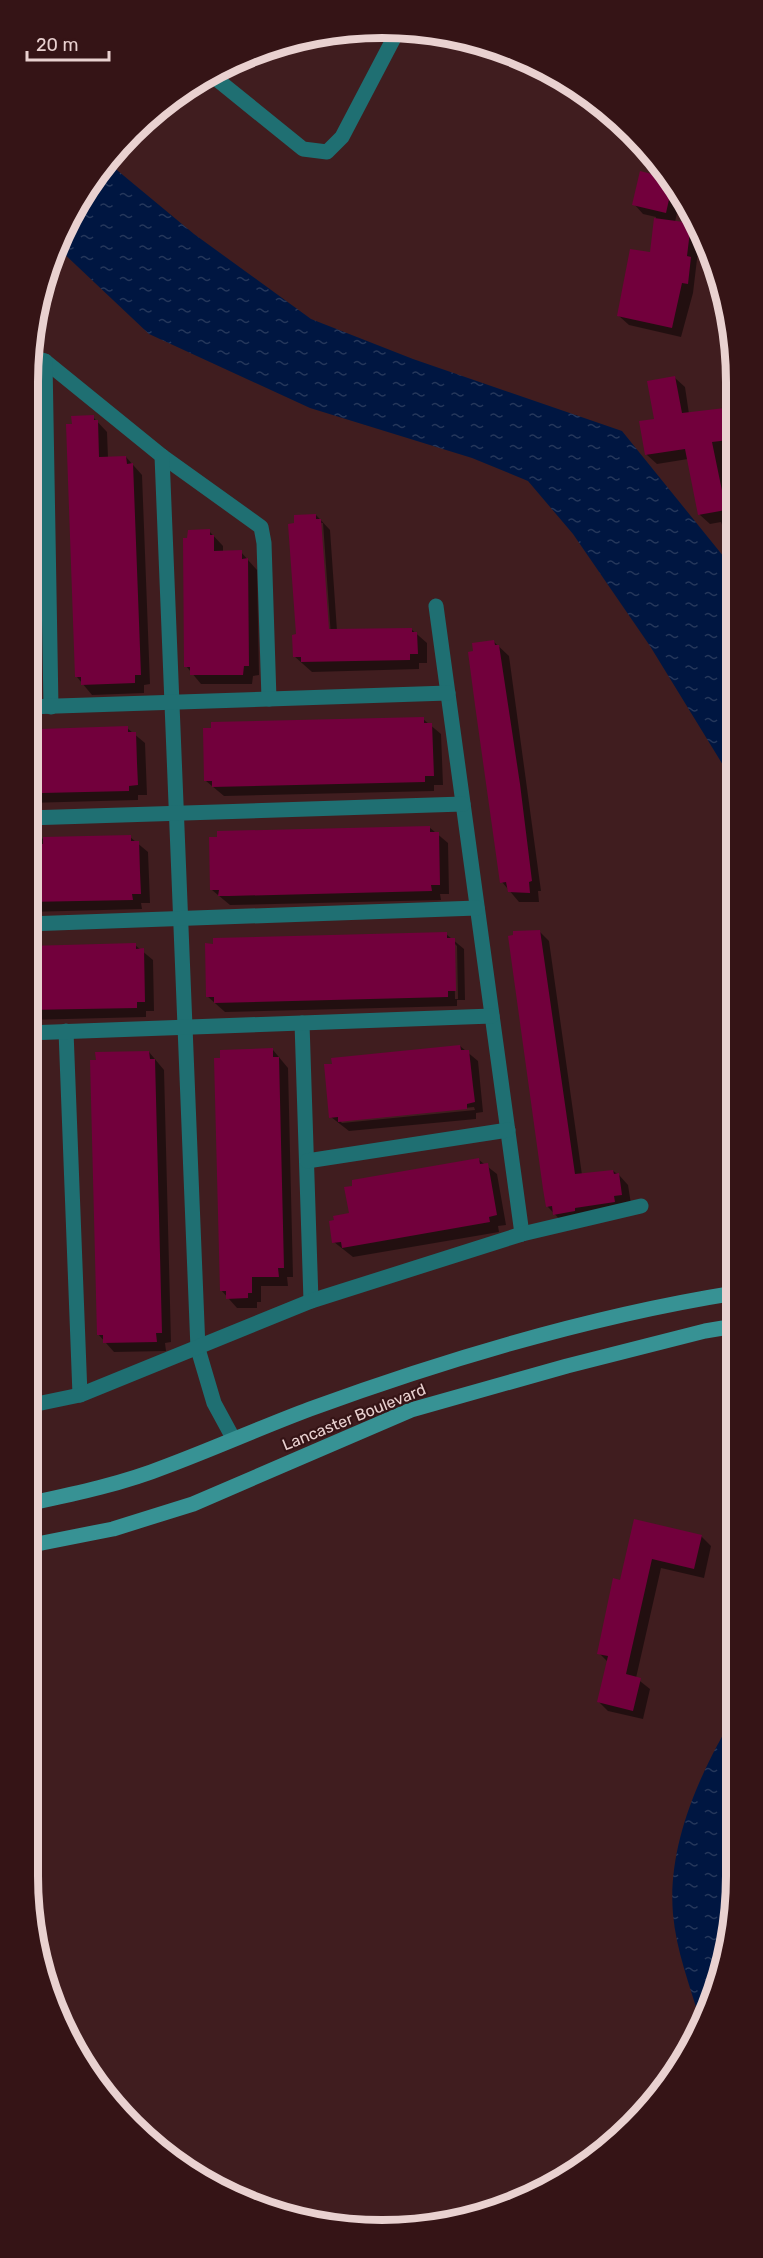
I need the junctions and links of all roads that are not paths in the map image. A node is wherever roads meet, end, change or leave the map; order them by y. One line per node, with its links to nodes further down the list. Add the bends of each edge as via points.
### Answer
1 (394, 38): 2 (street, via 342,137 327,152 303,149)
2 (222, 77)
3 (38, 358): 4 (street); 9 (street)
4 (162, 456): 7 (street, via 261,527); 8 (street)
5 (436, 606): 6 (street)
6 (447, 693): 7 (street); 11 (street)
7 (269, 699): 8 (street)
8 (171, 703): 9 (street); 12 (street)
9 (51, 706): 10 (street)
10 (38, 707)
11 (463, 804): 12 (street); 14 (street)
12 (176, 813): 13 (street); 15 (street)
13 (38, 818)
14 (477, 908): 15 (street); 17 (street)
15 (181, 918): 16 (street); 19 (street)
16 (38, 924)
17 (492, 1016): 18 (street); 22 (street)
18 (302, 1023): 19 (street); 23 (street)
19 (185, 1027): 20 (street); 29 (street)
20 (66, 1032): 21 (street); 30 (street)
21 (38, 1033)
22 (508, 1130): 23 (street); 25 (street)
23 (307, 1161): 27 (street)
24 (640, 1206): 25 (street)
25 (522, 1234): 27 (street)
26 (726, 1294): 32 (main road, Lancaster Boulevard, via 434,1367)
27 (311, 1301): 29 (street)
28 (726, 1328): 34 (main road, Lancaster Boulevard, via 411,1410 193,1504 114,1528)
29 (198, 1349): 30 (street); 32 (street, via 214,1403)
30 (80, 1395): 31 (street)
31 (38, 1404)
32 (233, 1438): 33 (main road, Lancaster Boulevard, via 146,1473)
33 (38, 1502)
34 (38, 1544)

